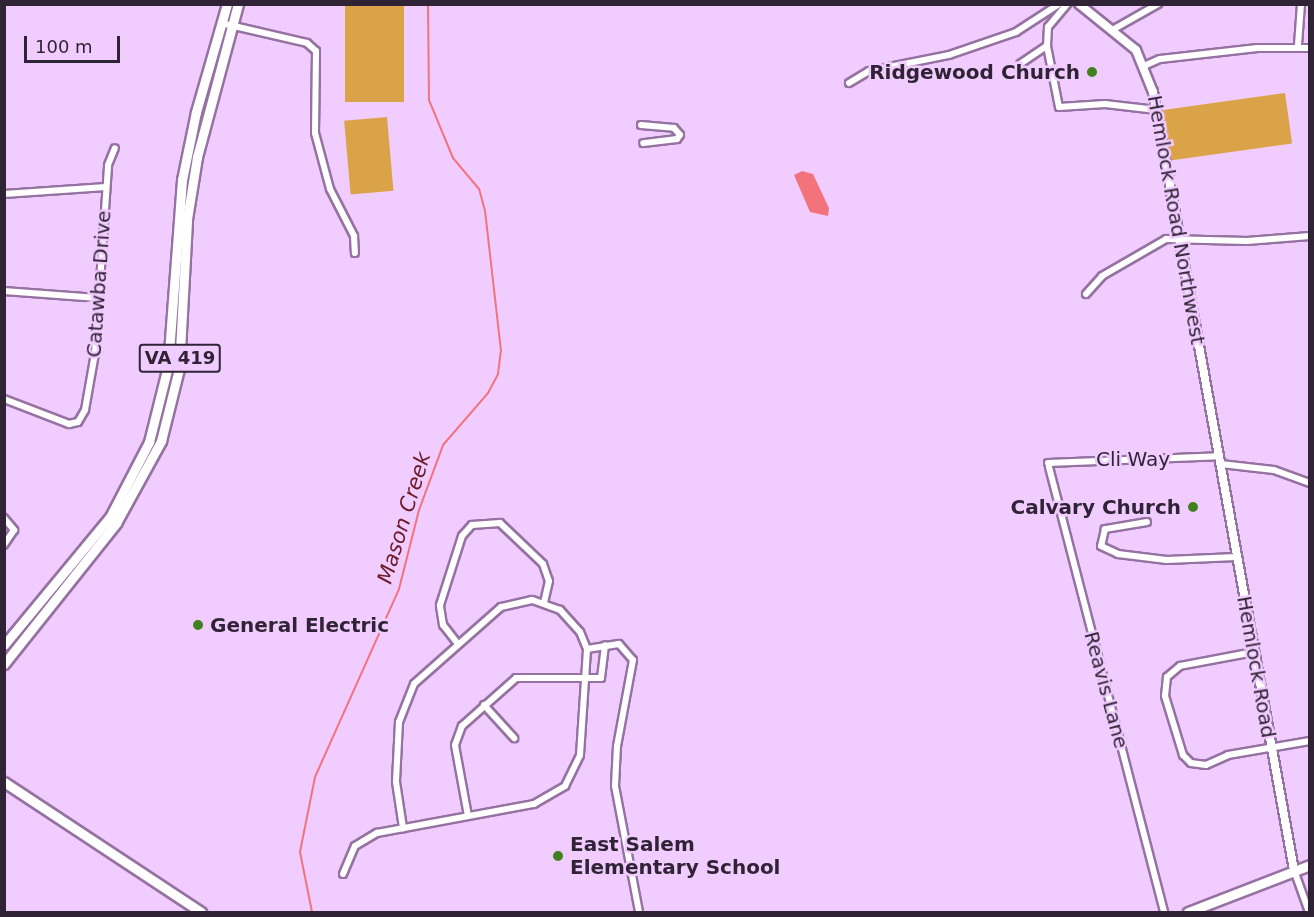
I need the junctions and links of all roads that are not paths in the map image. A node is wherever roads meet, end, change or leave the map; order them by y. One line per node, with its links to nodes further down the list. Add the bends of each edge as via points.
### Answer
1 (227, 4): 8 (main road, VA 419)
2 (238, 4): 9 (main road, VA 419)
3 (1059, 4): 16 (street, via 1016,32 948,55 869,71)
4 (1067, 4): 12 (street, via 1048,27)
5 (1079, 4): 10 (street, Hemlock Road Northwest)
6 (1158, 4): 10 (street)
7 (1300, 4): 11 (street)
8 (221, 23): 9 (street); 39 (main road, VA 419, via 182,180 168,366 149,442 110,517)
9 (231, 26): 25 (street, via 307,44 316,51 315,133 330,189 354,236); 43 (main road, VA 419, via 197,157 184,252 179,369 161,441 116,523)
10 (1114, 29): 15 (street, Hemlock Road Northwest)
11 (1298, 45): 13 (street); 15 (street, via 1160,59)
12 (1047, 46): 14 (street); 17 (street, via 1059,107 1106,104)
13 (1310, 48)
14 (1020, 64)
15 (1144, 66): 17 (street, Hemlock Road Northwest)
16 (849, 82)
17 (1157, 110): 24 (street, Hemlock Road Northwest)
18 (641, 125): 19 (street, via 674,128 680,135 677,139)
19 (643, 143)
20 (115, 148): 21 (street, Catawba Drive)
21 (106, 187): 22 (street); 28 (street, Catawba Drive)
22 (4, 194)
23 (1310, 236): 24 (street, via 1238,241)
24 (1179, 237): 27 (street, via 1166,239 1102,276); 30 (street, Hemlock Road Northwest)
25 (355, 253)
26 (4, 291): 28 (street)
27 (1086, 294)
28 (98, 298): 29 (street, Catawba Drive, via 92,382 81,419 69,424)
29 (4, 399)
30 (1220, 460): 31 (street, Cli Way); 32 (street, Cli Way, via 1275,470); 36 (street, Hemlock Road)
31 (1048, 465): 57 (street, Reavis Lane)
32 (1310, 483)
33 (4, 518): 35 (street, via 14,530)
34 (1147, 522): 36 (street, via 1105,529 1099,538 1101,546 1118,554 1155,559)
35 (4, 545)
36 (1236, 557): 42 (street, Hemlock Road)
37 (544, 602): 38 (street, via 522,601 501,607); 38 (street, via 549,581 543,564 500,523 472,525 462,536 440,605 443,626); 41 (street, via 575,624)
38 (458, 644): 51 (street, via 418,680 402,710 396,782)
39 (4, 645)
40 (605, 645): 41 (street); 44 (street, via 605,671 601,678); 56 (street, via 624,646 633,660 617,746 615,786)
41 (587, 649): 44 (street)
42 (1254, 652): 48 (street, Hemlock Road); 48 (street, via 1180,666 1167,677 1164,691 1180,751 1191,763 1206,765 1228,755)
43 (4, 664)
44 (586, 680): 45 (street, via 516,678); 50 (street, via 580,755 565,786 541,802)
45 (484, 705): 46 (street); 50 (street, via 456,739)
46 (514, 738)
47 (1310, 741): 48 (street)
48 (1270, 747): 53 (street, Hemlock Road)
49 (4, 782): 55 (main road)
50 (468, 816): 51 (street)
51 (403, 828): 54 (street, via 362,841 350,853)
52 (1310, 864): 53 (main road)
53 (1294, 870): 58 (main road); 59 (street)
54 (343, 874)
55 (201, 912)
56 (639, 912)
57 (1164, 912)
58 (1188, 912)
59 (1309, 912)

